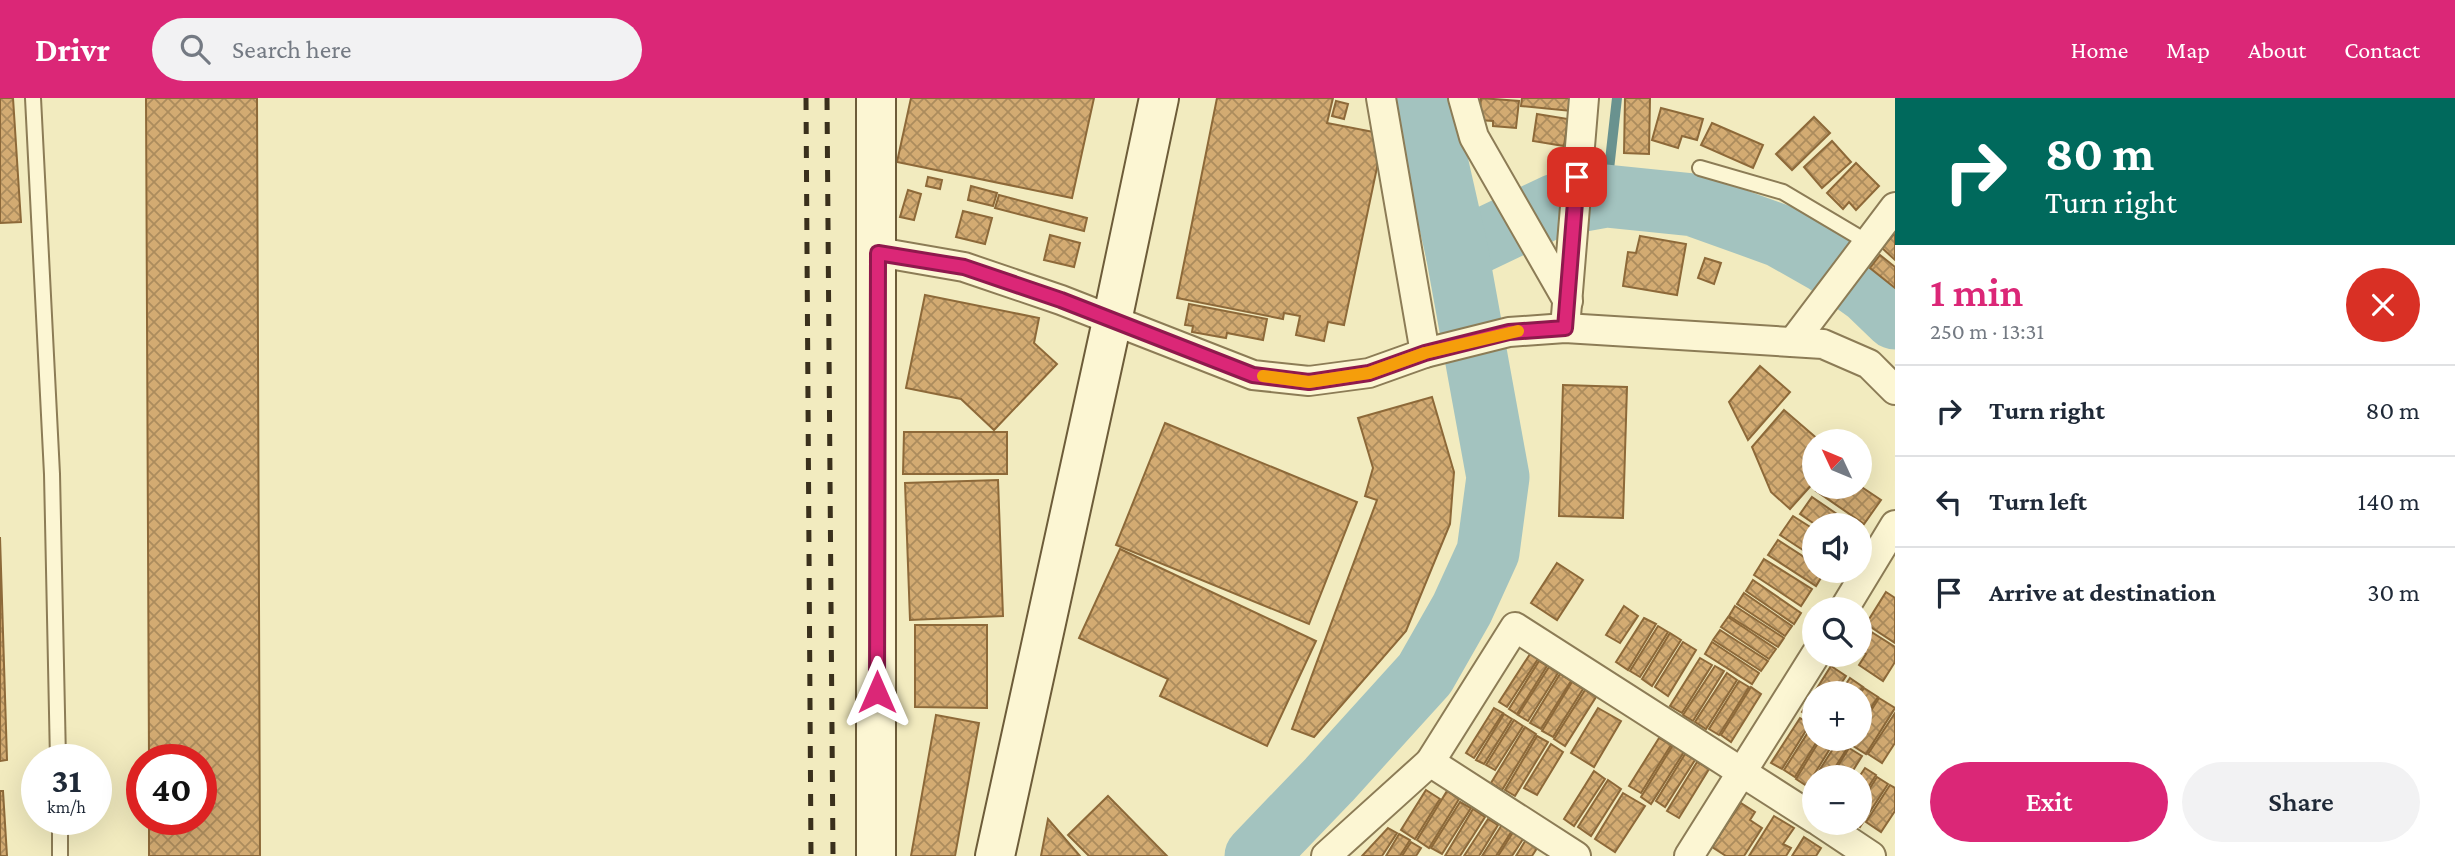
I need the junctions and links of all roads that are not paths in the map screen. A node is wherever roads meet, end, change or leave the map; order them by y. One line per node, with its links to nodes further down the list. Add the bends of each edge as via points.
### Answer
1 (33, 98): 19 (lane, via 52,474)
2 (876, 98): 10 (street)
3 (1159, 98): 12 (street)
4 (1381, 98): 14 (street)
5 (1462, 98): 11 (street, via 1474,137 1531,236)
6 (1584, 98): 11 (street)
7 (1700, 168): 9 (lane, via 1783,192)
8 (1895, 207): 9 (street)
9 (1861, 252): 13 (street)
10 (878, 253): 12 (street, via 964,267); 26 (street)
11 (1566, 315): 13 (street); 14 (street)
12 (1112, 321): 14 (street, via 1253,375 1309,382 1369,373); 27 (street)
13 (1793, 342): 15 (street, via 1823,344 1868,364)
14 (1435, 351)
15 (1895, 390)
16 (1895, 525): 17 (street)
17 (1851, 597)
18 (1808, 667): 21 (street)
19 (58, 744)
20 (1430, 762): 21 (street, via 1515,627); 28 (street); 29 (street)
21 (1744, 772): 22 (street); 30 (street)
22 (1802, 810)
23 (60, 835): 25 (lane)
24 (1840, 835): 31 (street)
25 (61, 856)
26 (876, 856)
27 (995, 856)
28 (1326, 856)
29 (1576, 856)
30 (1689, 856)
31 (1871, 856)

